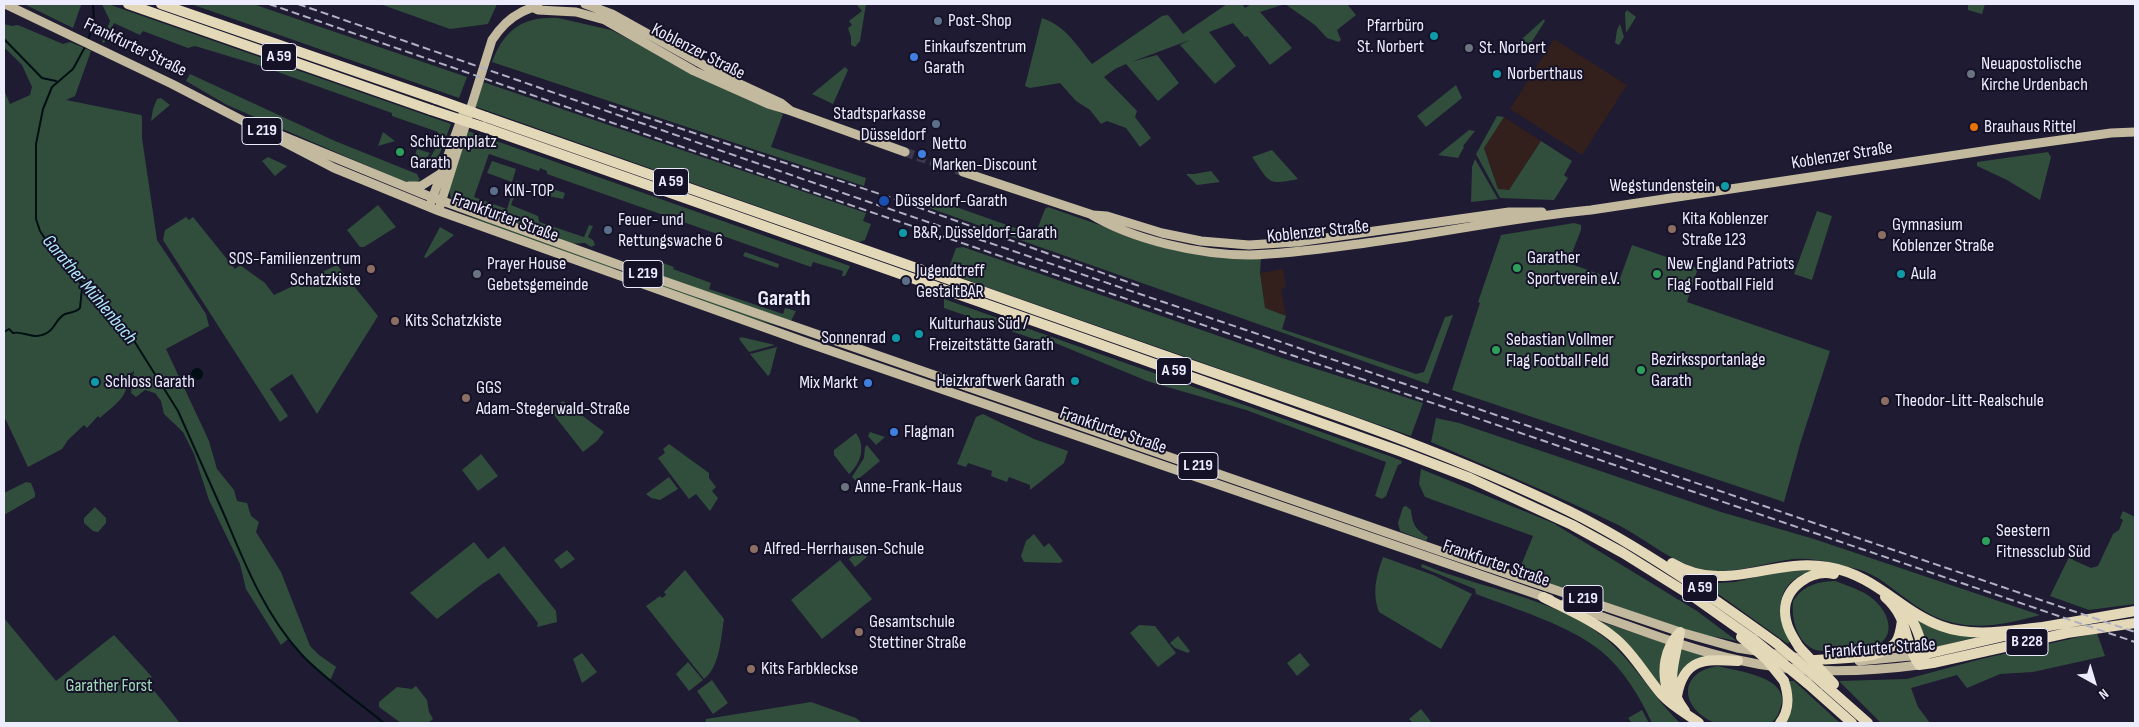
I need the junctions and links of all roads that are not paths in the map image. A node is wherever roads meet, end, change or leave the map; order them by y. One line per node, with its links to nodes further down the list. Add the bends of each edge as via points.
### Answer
1 (5, 4): 7 (main road, Frankfurter Straße / L 219)
2 (128, 4): 18 (highway, A 59, bridge)
3 (161, 4): 18 (highway, A 59, bridge, via 436,99)
4 (584, 4): 8 (main road, Koblenzer Straße, via 612,14)
5 (536, 6): 6 (main road, Koblenzer Straße, via 514,16 499,29 492,40); 8 (main road, Koblenzer Straße, via 538,10 576,12 605,20 694,71 779,109)
6 (474, 94): 11 (main road, Koblenzer Straße, via 465,109); 15 (main road, Koblenzer Straße)
7 (223, 111): 13 (main road, Frankfurter Straße / L 219); 16 (main road, Frankfurter Straße / L 219, via 334,168)
8 (792, 111): 10 (main road, Koblenzer Straße)
9 (2135, 132): 12 (main road, Koblenzer Straße, via 2012,147 1591,210 1508,212 1296,242 1248,245 1201,241 1162,233 1090,214)
10 (905, 152)
11 (442, 172): 13 (main road, via 421,186); 14 (main road, Koblenzer Straße)
12 (963, 172)
13 (404, 186): 14 (main road, Frankfurter Straße / L 219)
14 (433, 198): 15 (main road, Frankfurter Straße / L 219); 16 (main road, Koblenzer Straße)
15 (442, 201): 17 (main road, Koblenzer Straße); 28 (main road, Frankfurter Straße / L 219, via 658,280)
16 (429, 207): 17 (main road, Frankfurter Straße / L 219)
17 (439, 211): 21 (main road, Frankfurter Straße / L 219, via 805,342)
18 (853, 252): 19 (highway, A 59, via 949,280); 19 (highway, A 59, via 944,291)
19 (1404, 447): 20 (highway, A 59, via 1428,450 1505,482); 25 (highway, A 59, via 1424,461 1470,478 1572,525 1658,574)
20 (1620, 538): 22 (highway, via 1629,537 1680,568 1699,575 1721,578 1795,565 1828,567 1872,583); 35 (highway, A 59, bridge, via 1699,588)
21 (1544, 597): 29 (main road, Frankfurter Straße / L 219); 36 (highway, via 1597,625 1616,639 1663,696)
22 (1903, 604): 27 (highway, via 1943,627 1972,632); 31 (highway, via 1920,637)
23 (2135, 611): 27 (highway, Frankfurter Straße / B 228)
24 (1902, 619): 31 (highway); 33 (highway, via 1895,643 1885,651 1868,656); 35 (highway, bridge, via 1887,598 1846,578 1818,574 1796,586 1786,601 1787,625 1799,647)
25 (1725, 620): 39 (highway, bridge, via 1728,628 1767,660 1784,680 1788,700 1786,714); 40 (highway, A 59, bridge, via 1753,639)
26 (2135, 623): 31 (highway, Frankfurter Straße / B 228, via 2067,633 1933,664)
27 (2043, 627): 31 (highway, Frankfurter Straße / B 228)
28 (1680, 632): 29 (highway); 30 (main road, Frankfurter Straße / L 219, via 1737,648)
29 (1675, 643): 32 (main road, Frankfurter Straße / L 219); 36 (highway, via 1665,659 1664,675 1667,692)
30 (1786, 654): 33 (main road, Frankfurter Straße / B 228)
31 (1918, 659): 33 (main road, Frankfurter Straße / B 228); 34 (main road, Frankfurter Straße / B 228, via 1848,671)
32 (1738, 660): 34 (main road, Frankfurter Straße / L 219); 36 (highway, via 1713,659 1692,666 1680,682)
33 (1813, 660)
34 (1793, 670)
35 (1830, 685): 37 (highway, via 1861,711)
36 (1676, 703): 38 (highway)
37 (1866, 722)
38 (1699, 723)
39 (1780, 723)
40 (1852, 723)

